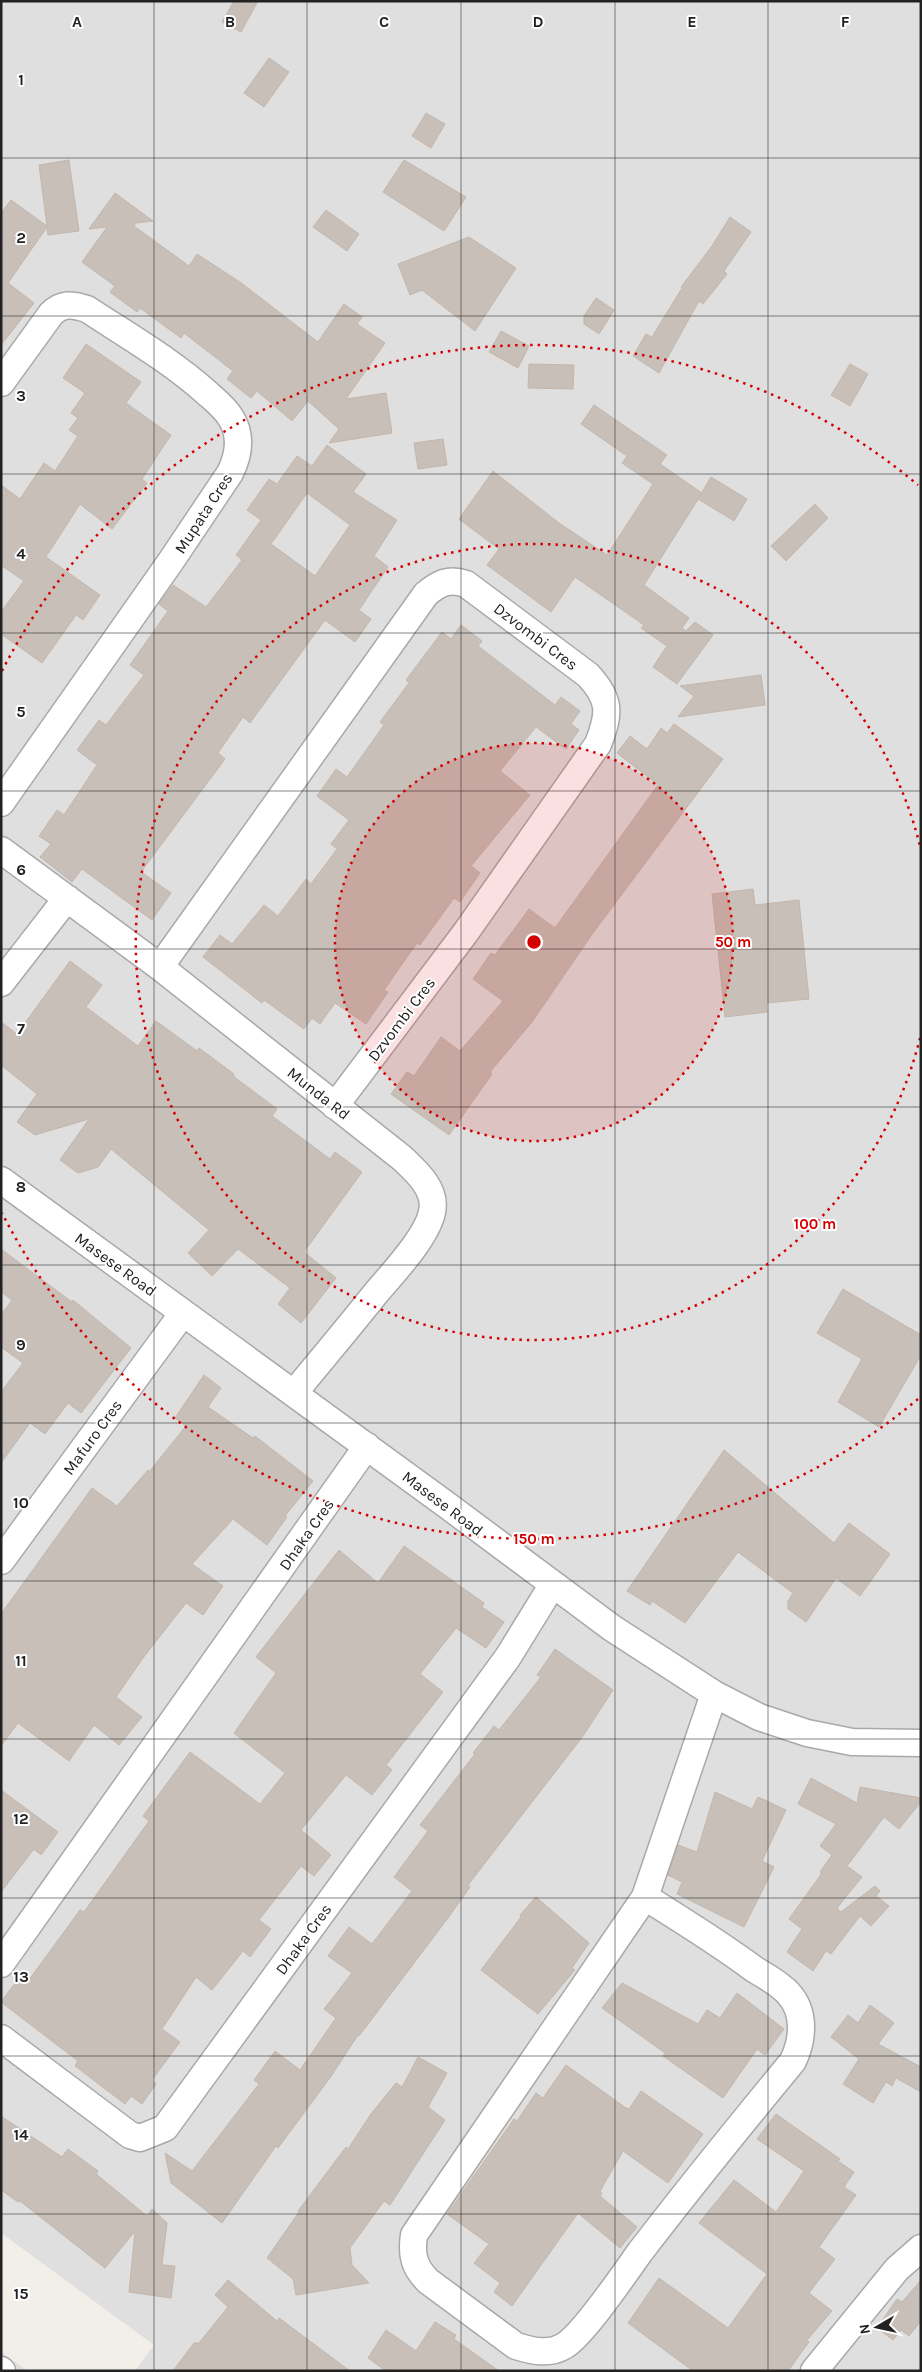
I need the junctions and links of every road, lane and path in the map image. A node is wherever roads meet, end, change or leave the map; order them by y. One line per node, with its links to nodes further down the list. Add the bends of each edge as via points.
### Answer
1 (1, 383): 2 (street, Mupata Cres, via 56,308 76,305 184,372 231,417 238,447 230,473)
2 (1, 803)
3 (1, 850): 4 (street, Munda Rd)
4 (67, 898): 5 (street, Munda Rd); 6 (street)
5 (160, 967): 7 (street, Munda Rd); 7 (street, Dzvombi Cres, via 357,688 435,586 451,581 466,584 588,675 601,690 607,708 605,727 598,744 466,932)
6 (1, 983)
7 (335, 1106): 10 (street, Munda Rd, via 418,1172 427,1186 433,1211 408,1255)
8 (1, 1180): 9 (street, Masese Road)
9 (183, 1313): 10 (street, Masese Road); 12 (street, Mafuro Cres)
10 (294, 1393): 11 (street, Masese Road)
11 (367, 1446): 13 (street, Masese Road); 17 (street, Dhaka Cres)
12 (1, 1561)
13 (553, 1584): 14 (street, Masese Road, via 612,1628); 18 (street, Dhaka Cres, via 508,1657 165,2128 140,2138 130,2136)
14 (714, 1694): 15 (street, Masese Road, via 759,1717 807,1733 852,1742); 16 (street)
15 (921, 1743)
16 (645, 1897): 16 (street, via 414,2235 412,2252 418,2271 428,2281 516,2346 533,2351 551,2352 565,2346 585,2324 793,2061 800,2046 798,2010 789,1993)
17 (1, 1964)
18 (1, 2038)
19 (921, 2248): 20 (street, via 897,2269)
20 (814, 2371)

